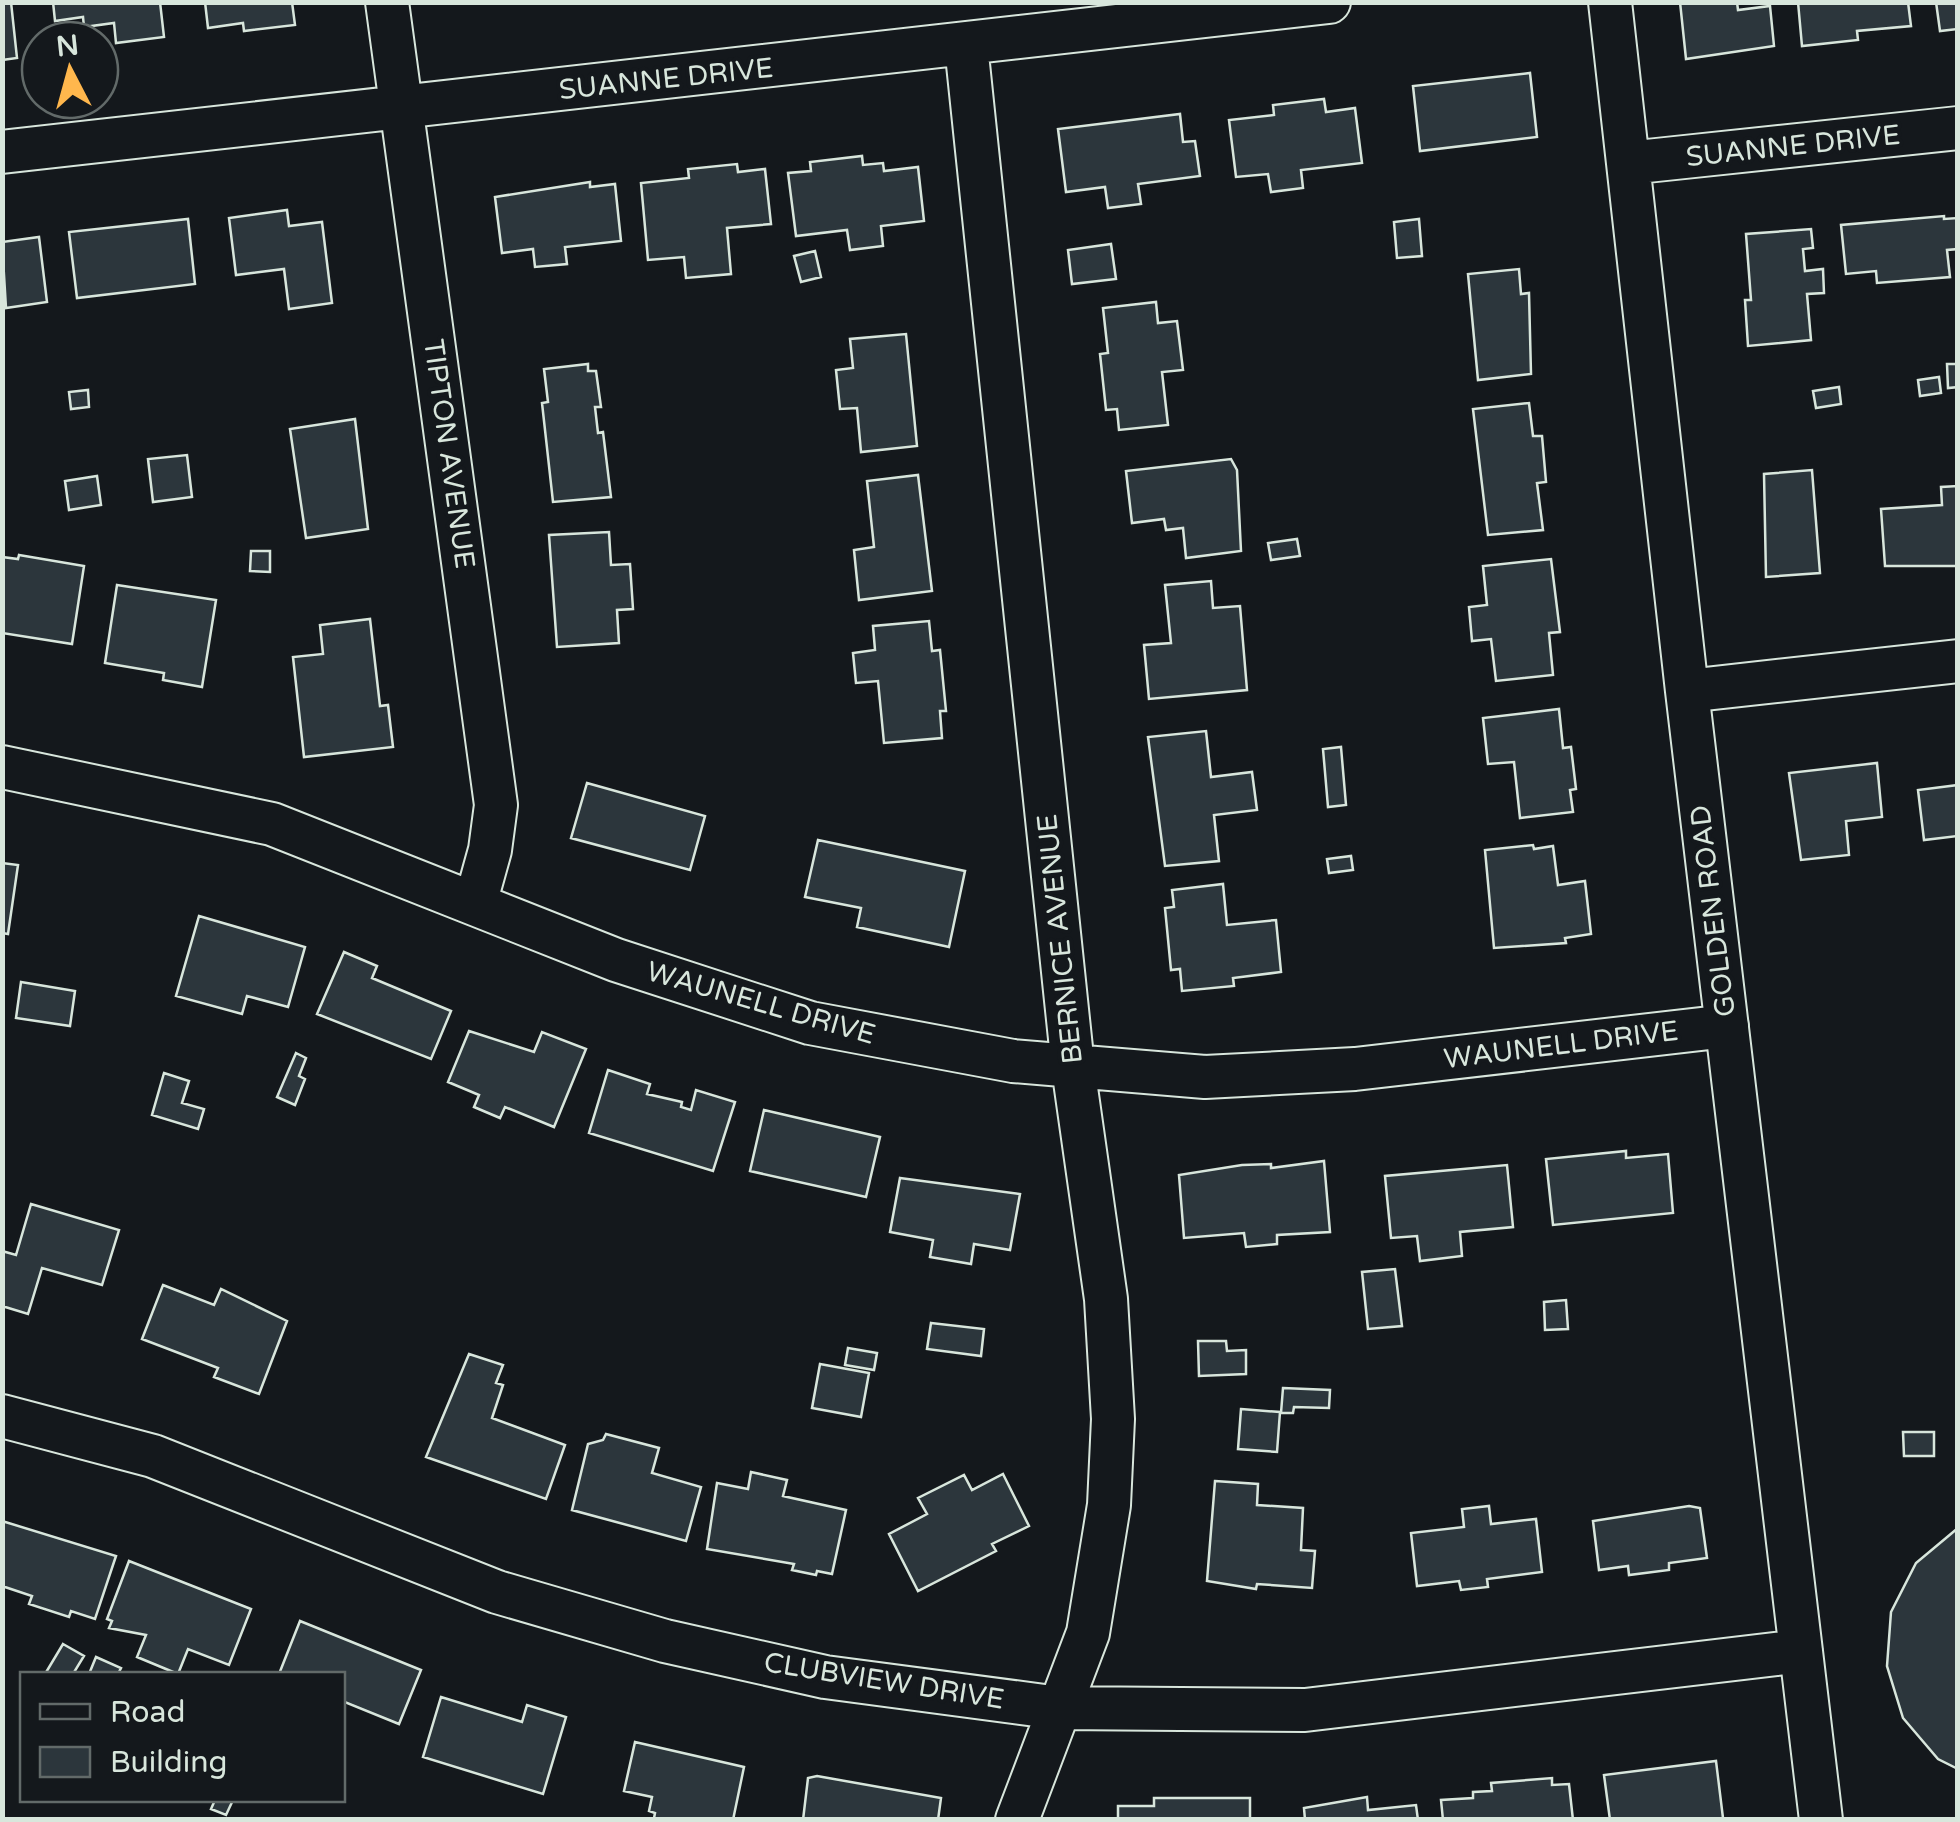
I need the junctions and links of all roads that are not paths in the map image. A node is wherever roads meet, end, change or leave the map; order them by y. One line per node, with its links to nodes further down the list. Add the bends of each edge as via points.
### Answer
1 (387, 2): 5 (street, TIPTON AVENUE)
2 (1329, 2): 4 (street, SUANNE DRIVE)
3 (1610, 2): 8 (street, GOLDEN ROAD)
4 (966, 45): 5 (street, SUANNE DRIVE); 14 (street, BERNICE AVENUE)
5 (403, 109): 7 (street, SUANNE DRIVE); 12 (street, TIPTON AVENUE, via 496,805)
6 (1958, 128): 8 (street, SUANNE DRIVE)
7 (2, 152)
8 (1628, 164): 10 (street, GOLDEN ROAD)
9 (1958, 661): 10 (street)
10 (1686, 691): 13 (street, GOLDEN ROAD)
11 (2, 767): 12 (street, WAUNELL DRIVE, via 272,824)
12 (475, 904): 14 (street, WAUNELL DRIVE, via 616,960 810,1023 924,1048)
13 (1726, 1026): 14 (street, WAUNELL DRIVE, via 1355,1069 1205,1076); 16 (street, GOLDEN ROAD)
14 (1073, 1067): 17 (street, BERNICE AVENUE, via 1106,1299 1112,1420 1109,1505 1088,1632)
15 (2, 1416): 17 (street, CLUBVIEW DRIVE, via 153,1456 497,1592 665,1641 824,1677)
16 (1801, 1650): 17 (street, CLUBVIEW DRIVE, via 1305,1710); 19 (street, GOLDEN ROAD)
17 (1059, 1708): 18 (street, BERNICE AVENUE)
18 (1017, 1820)
19 (1822, 1820)

